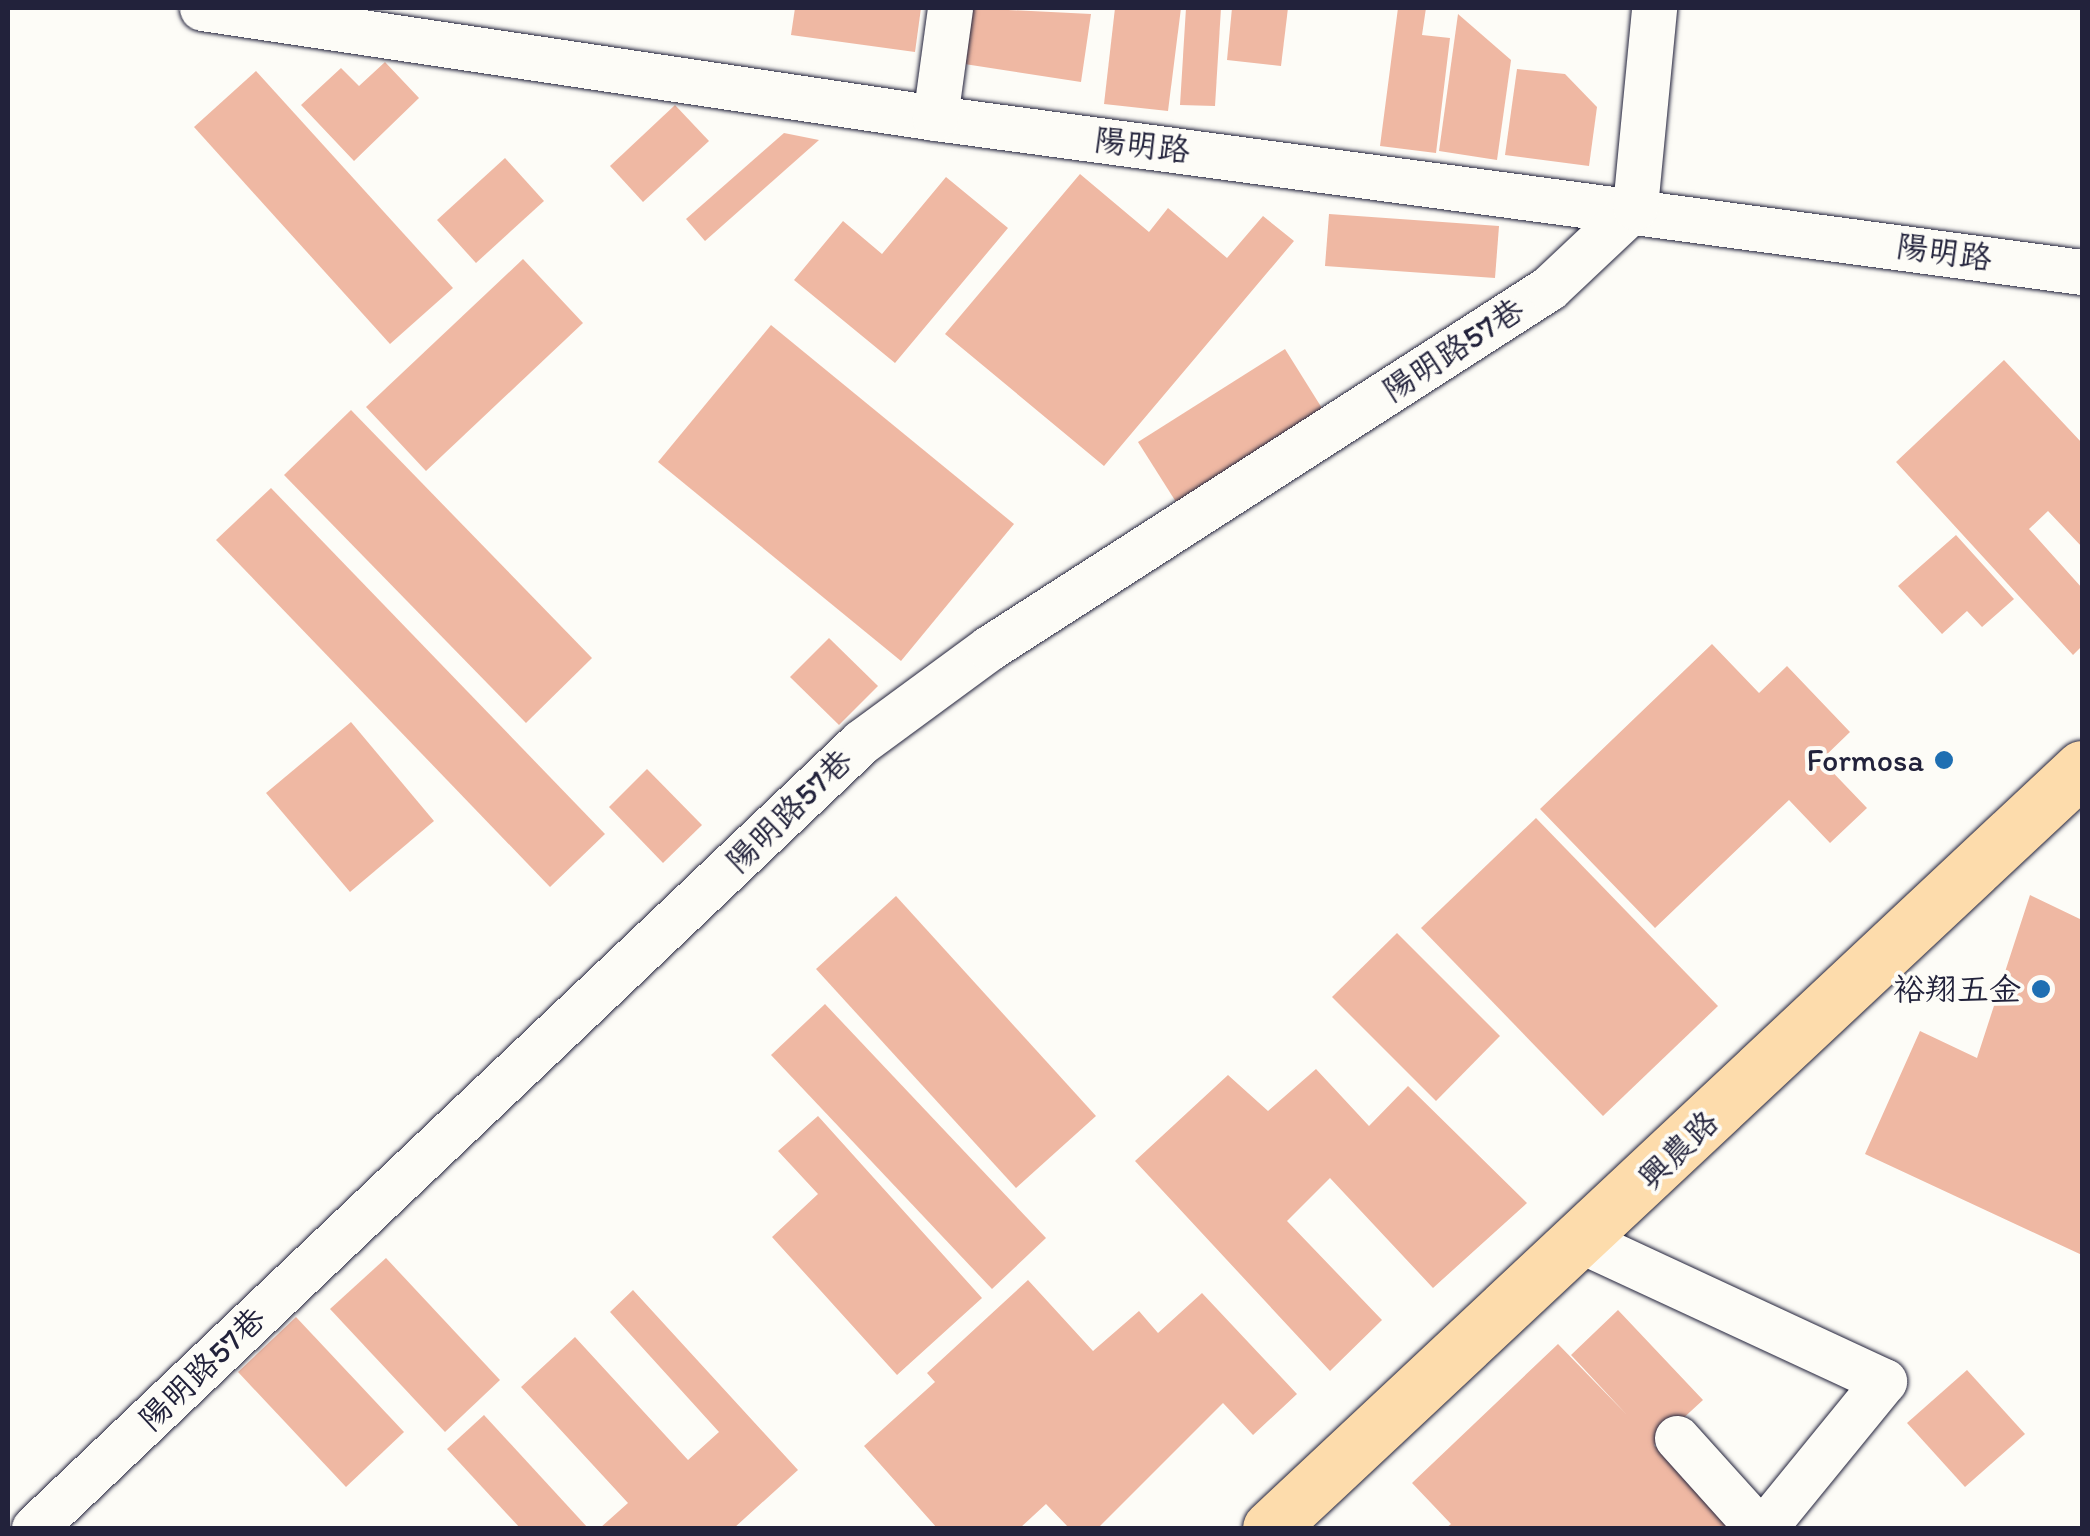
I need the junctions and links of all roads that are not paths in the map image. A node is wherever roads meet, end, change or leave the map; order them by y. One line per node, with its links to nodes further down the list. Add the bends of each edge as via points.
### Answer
1 (202, 8): 4 (street, 陽明路)
2 (950, 8): 4 (street)
3 (1654, 8): 5 (street)
4 (934, 118): 5 (street, 陽明路)
5 (1634, 206): 6 (street, 陽明路); 10 (street, 陽明路57巷, via 1549,288 989,648 860,742)
6 (2082, 272)
7 (2082, 768): 8 (main road, 興農路)
8 (1582, 1241): 11 (main road, 興農路); 12 (street, via 1884,1382)
9 (1677, 1438): 12 (street)
10 (34, 1528)
11 (1270, 1528)
12 (1761, 1528)

